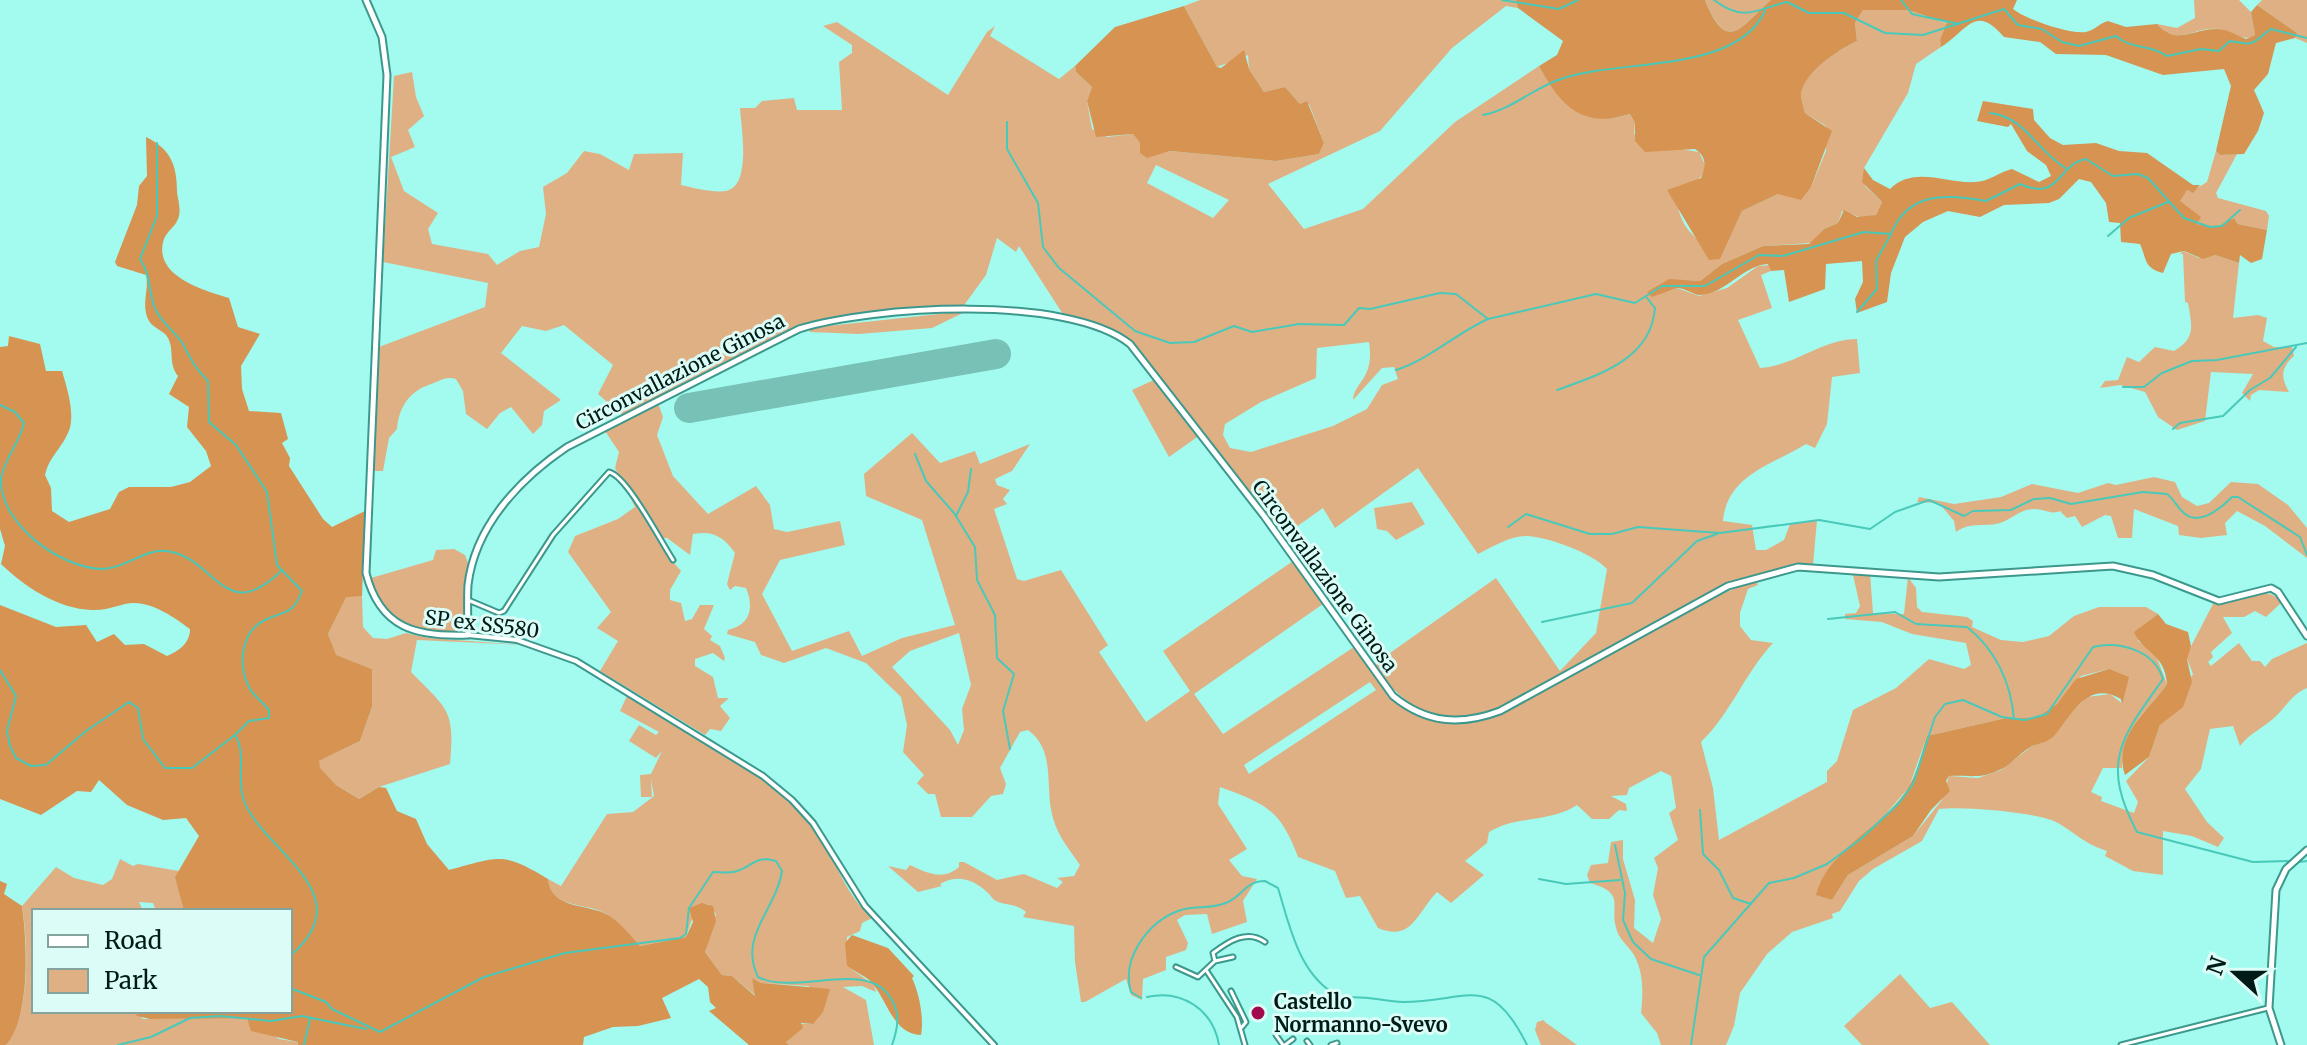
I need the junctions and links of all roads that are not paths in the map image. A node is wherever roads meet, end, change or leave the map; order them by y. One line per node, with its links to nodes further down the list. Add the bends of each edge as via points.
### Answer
1 (366, 0): 4 (main road, SP ex SS580, via 382,37 387,75 366,573 382,610 405,628 429,635)
2 (673, 560): 3 (street, via 643,508 617,474 609,472 553,535 504,611)
3 (468, 600): 4 (main road, Circonvallazione Ginosa); 5 (main road, Circonvallazione Ginosa, via 477,555 506,498 567,447 799,329 829,320 988,307 1102,329 1130,344 1256,505 1393,696 1410,709 1443,721 1464,722 1500,711 1728,586 1798,567 1939,577 2113,566 2219,601 2271,588)
4 (468, 635): 19 (street, SP ex SS580, via 517,640 576,661 763,776 813,823 865,906)
5 (2307, 636)
6 (2307, 850): 13 (main road, via 2284,872 2276,890)
7 (1265, 942): 9 (street, via 1244,936 1213,953)
8 (1233, 957): 9 (street)
9 (1215, 961): 11 (street)
10 (1176, 967): 11 (street, via 1198,977)
11 (1206, 970): 14 (street)
12 (1231, 991): 14 (street, via 1245,1016)
13 (2269, 1008): 18 (street); 24 (main road)
14 (1242, 1027): 20 (street)
15 (1276, 1035): 21 (street)
16 (1293, 1039): 21 (street)
17 (1337, 1043): 22 (street)
18 (2136, 1044): 23 (street)
19 (994, 1045)
20 (1245, 1045)
21 (1284, 1045)
22 (1331, 1045)
23 (2121, 1045)
24 (2281, 1045)

